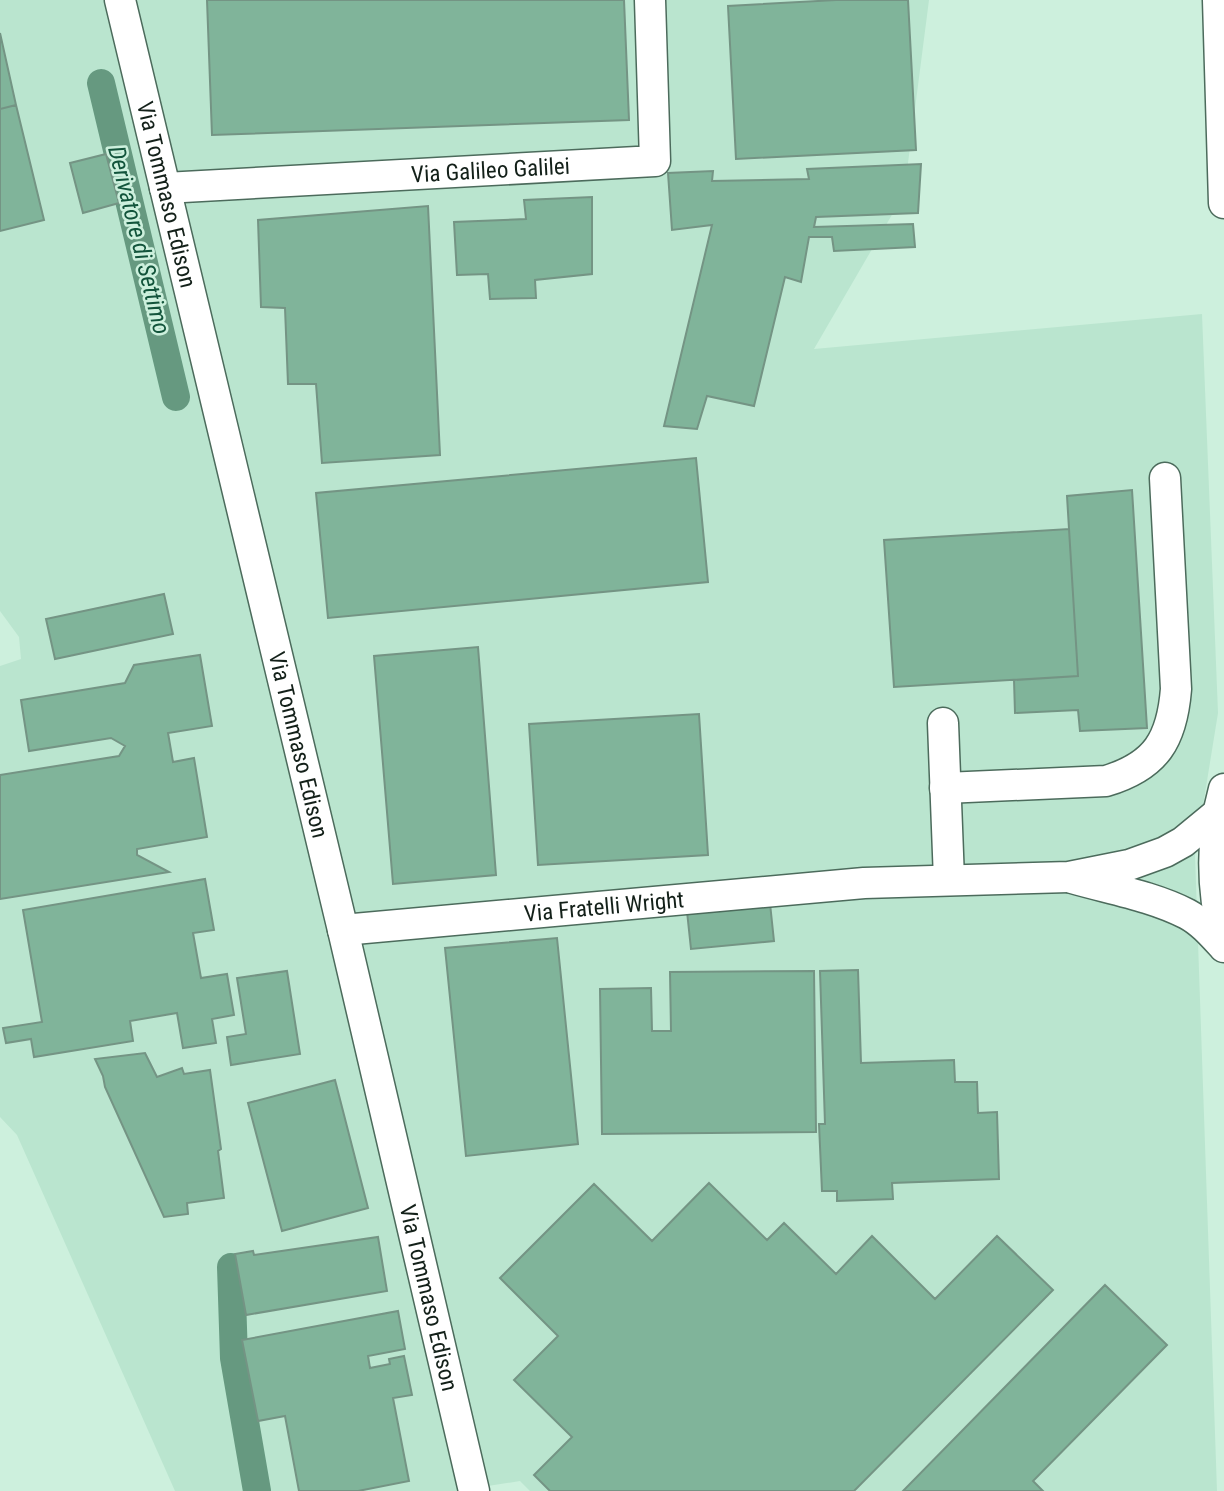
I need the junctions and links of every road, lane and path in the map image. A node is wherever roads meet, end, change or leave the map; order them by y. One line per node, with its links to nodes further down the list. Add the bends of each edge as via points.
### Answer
1 (120, 0): 4 (street, Via Tommaso Edison)
2 (650, 0): 4 (street, Via Galileo Galilei, via 655,160)
3 (1217, 0): 5 (street)
4 (165, 188): 12 (street, Via Tommaso Edison)
5 (1224, 203)
6 (1165, 478): 8 (street, via 1176,689 1166,736 1151,757 1130,774 1106,781)
7 (943, 723): 8 (street)
8 (945, 788): 11 (street)
9 (1221, 802): 10 (street, via 1183,842 1165,852 1129,865); 13 (street, via 1215,849 1217,906)
10 (1069, 877): 11 (street, Via Fratelli Wright); 14 (street, via 1189,915)
11 (949, 880): 12 (street, Via Fratelli Wright, via 864,883)
12 (344, 930): 15 (street, Via Tommaso Edison)
13 (1224, 937)
14 (1224, 947)
15 (474, 1491)

